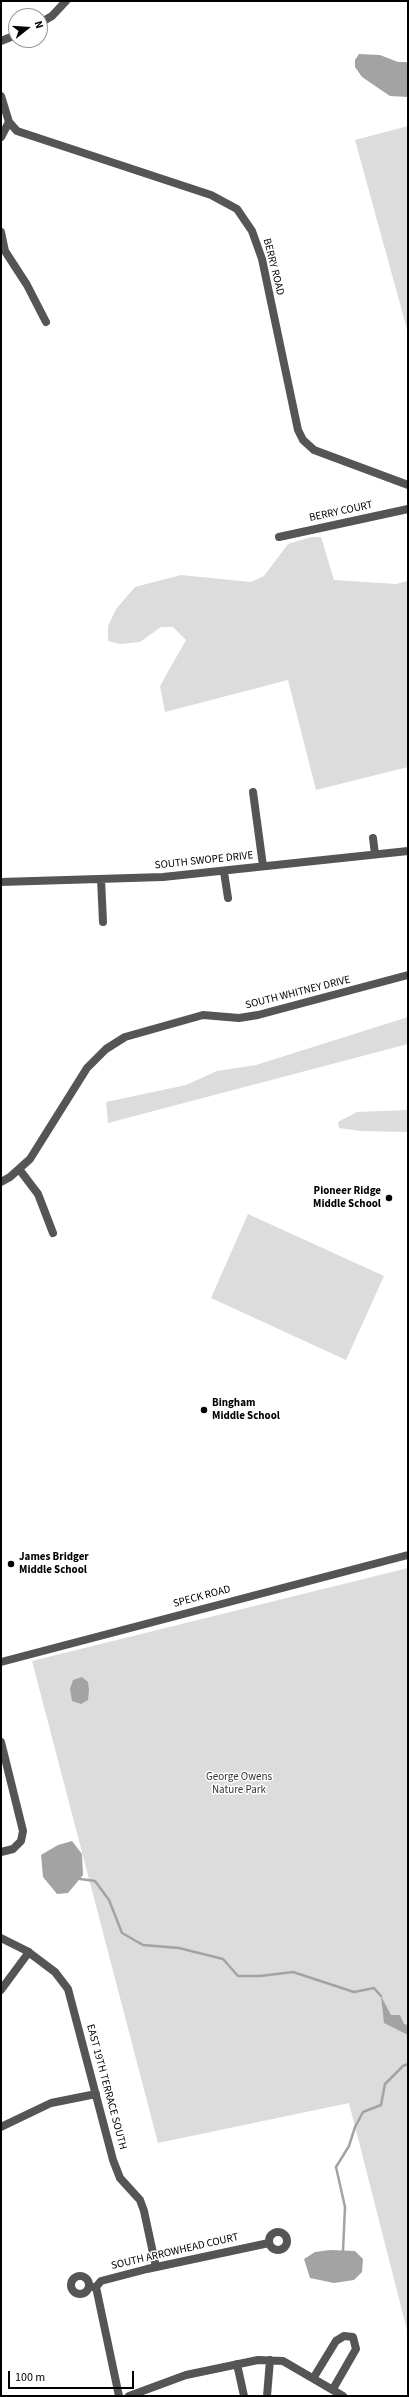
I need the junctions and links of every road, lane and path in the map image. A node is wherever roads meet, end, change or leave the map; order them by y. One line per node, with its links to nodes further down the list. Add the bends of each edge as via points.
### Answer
1 (66, 1): 2 (street)
2 (48, 18)
3 (1, 96): 4 (street)
4 (9, 122): 5 (street); 8 (street, BERRY ROAD, via 17,131 211,195 237,209 252,231 262,259 298,430 303,440 314,450)
5 (1, 137)
6 (1, 232): 7 (street, via 5,251 27,285)
7 (46, 322)
8 (408, 485)
9 (408, 509): 10 (street, BERRY COURT)
10 (280, 536)
11 (253, 792): 15 (street)
12 (373, 838): 14 (street)
13 (408, 851): 14 (street, SOUTH SWOPE DRIVE)
14 (375, 854): 15 (street, SOUTH SWOPE DRIVE)
15 (263, 866): 16 (street, SOUTH SWOPE DRIVE)
16 (224, 872): 17 (street, SOUTH SWOPE DRIVE); 19 (street)
17 (101, 879): 18 (street, SOUTH SWOPE DRIVE); 20 (street)
18 (1, 882)
19 (228, 898)
20 (103, 922)
21 (408, 975): 22 (street, SOUTH WHITNEY DRIVE, via 258,1015 239,1018 203,1014 125,1037 87,1068 42,1144)
22 (19, 1169): 23 (street, SOUTH WHITNEY DRIVE); 24 (street, via 38,1194)
23 (1, 1182)
24 (53, 1233)
25 (408, 1555): 26 (street, SPECK ROAD)
26 (1, 1662)
27 (1, 1742): 28 (street, via 23,1831 21,1841 13,1849)
28 (1, 1852)
29 (1, 1938): 30 (street, EAST 19TH TERRACE SOUTH)
30 (29, 1952): 31 (street); 32 (street, EAST 19TH TERRACE SOUTH, via 55,1972 68,1989)
31 (1, 1990)
32 (96, 2094): 33 (street, via 51,2103); 35 (street, EAST 19TH TERRACE SOUTH, via 120,2178 140,2200 144,2211)
33 (1, 2127)
34 (270, 2243): 35 (street, SOUTH ARROWHEAD COURT)
35 (156, 2267): 40 (street, SOUTH ARROWHEAD COURT, via 101,2281 92,2287)
36 (270, 2360): 37 (street); 38 (street, via 283,2361); 43 (street)
37 (237, 2364): 41 (street, via 186,2375); 42 (street)
38 (314, 2377): 39 (street); 39 (street, via 336,2341 344,2336 353,2337 356,2349)
39 (333, 2389): 44 (street)
40 (119, 2396)
41 (131, 2396)
42 (244, 2396)
43 (267, 2396)
44 (343, 2396)

